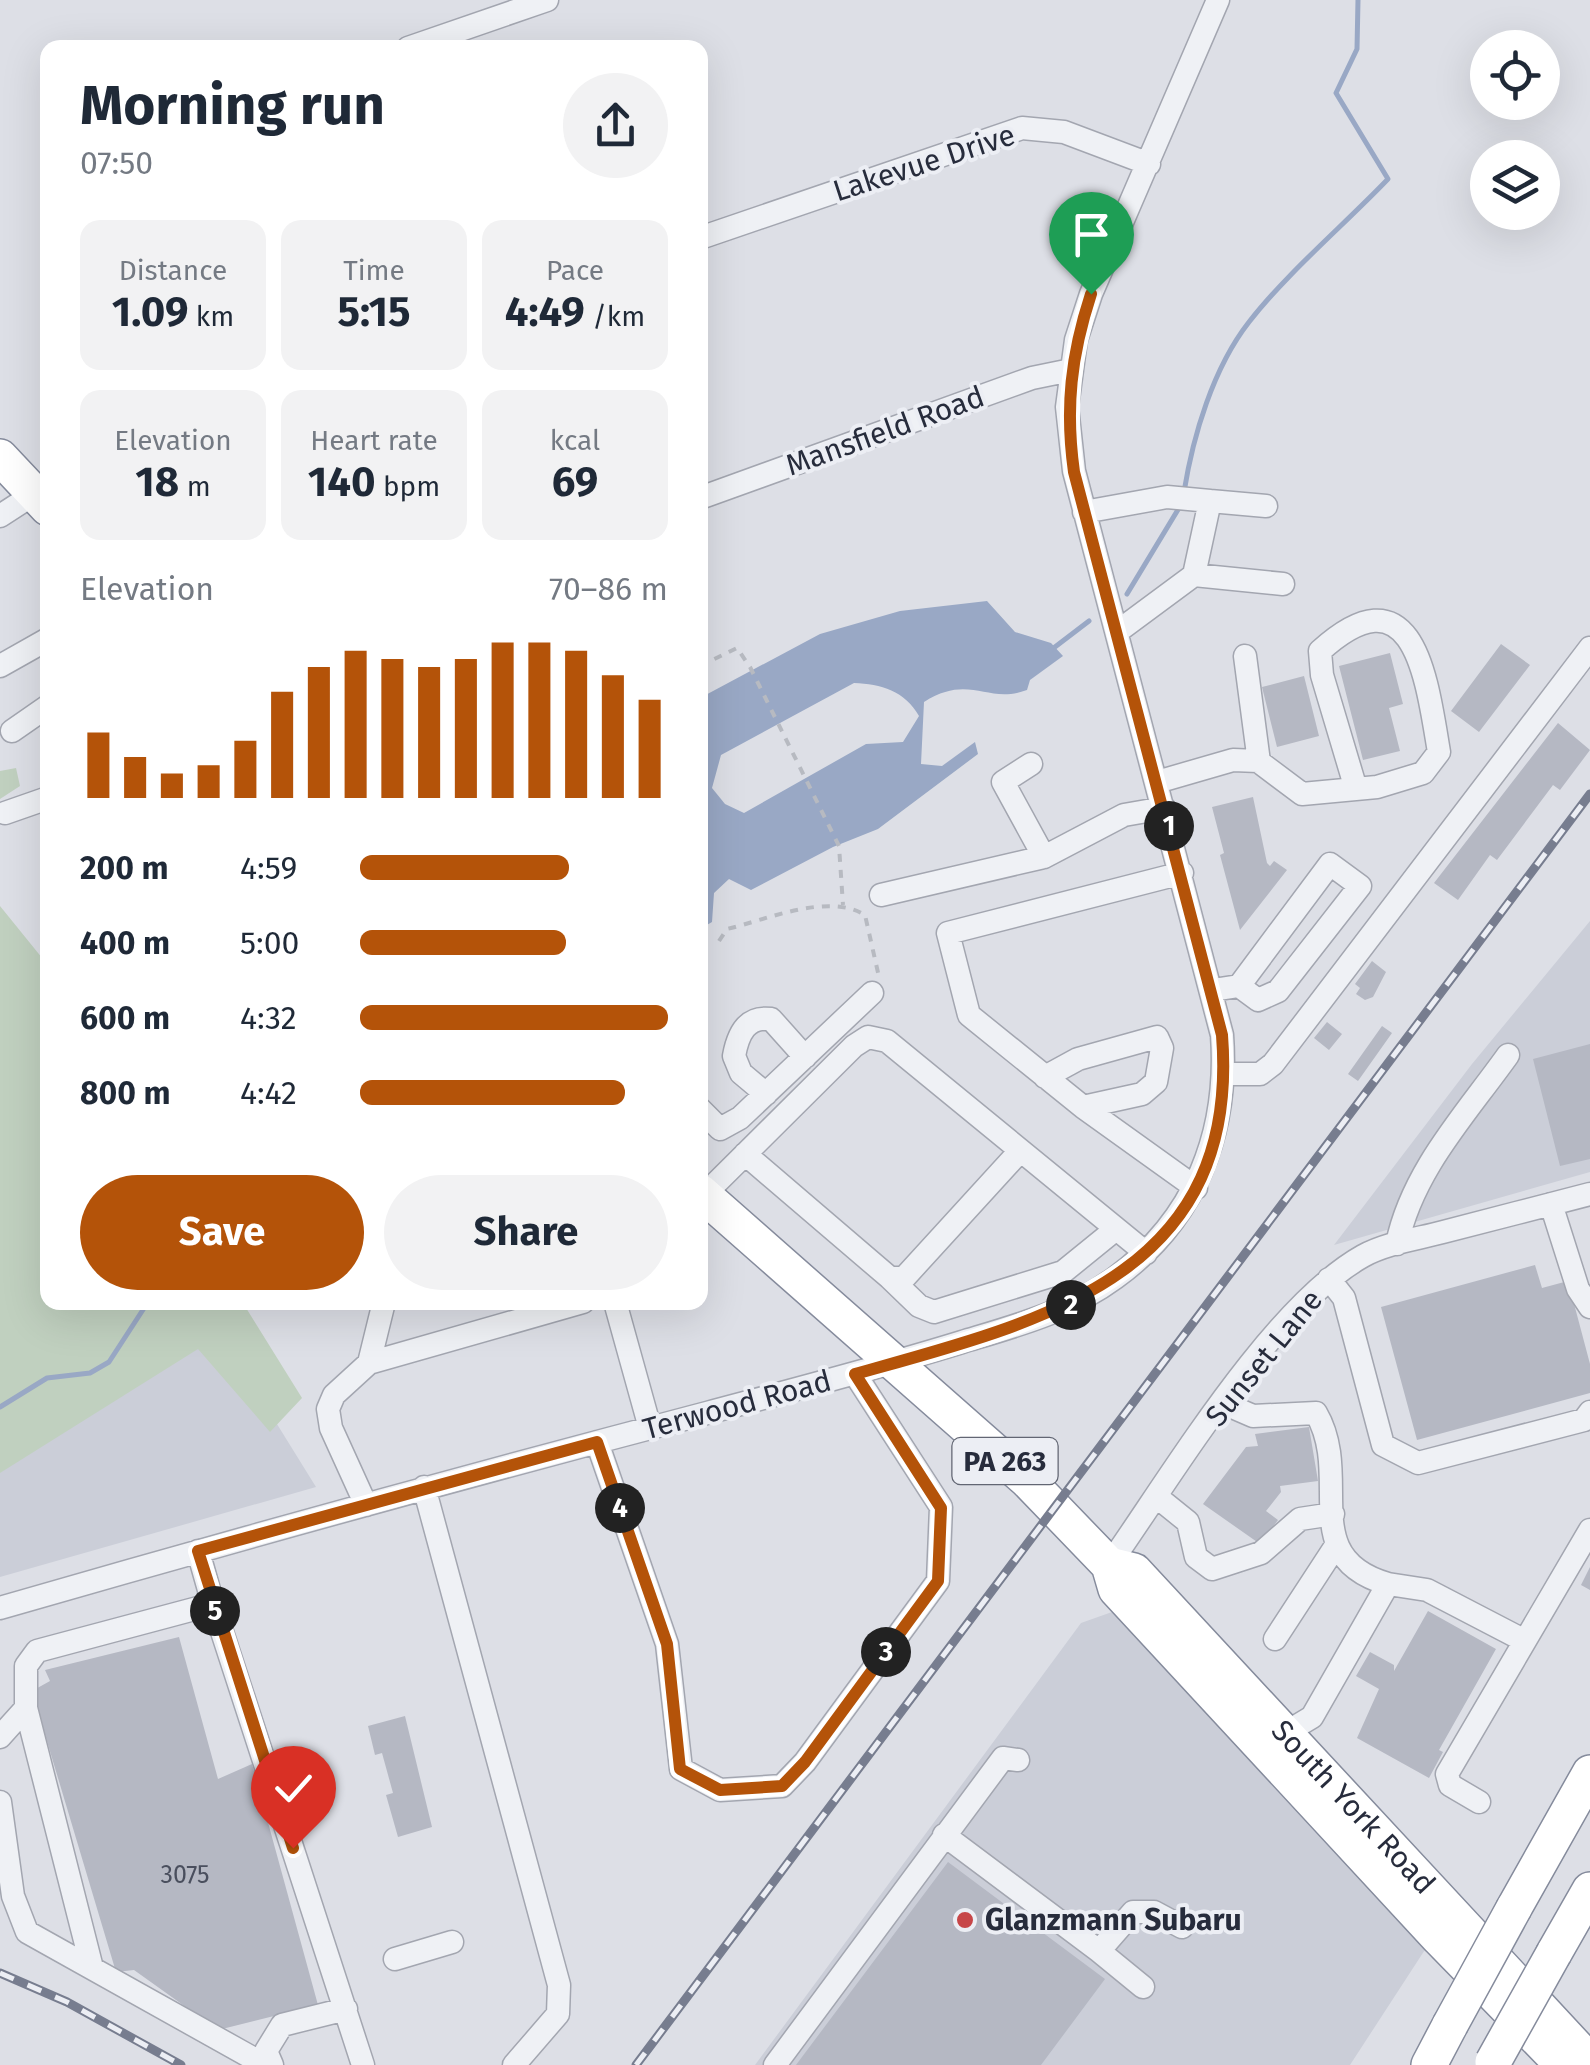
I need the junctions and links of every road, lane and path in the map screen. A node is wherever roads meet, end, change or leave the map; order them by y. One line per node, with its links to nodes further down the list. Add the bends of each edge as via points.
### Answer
1 (1218, 0): 4 (street, Terwood Road)
2 (535, 2): 3 (street)
3 (430, 40)
4 (1149, 164): 5 (street, Lakevue Drive, via 1064,132 1022,128); 6 (street, Terwood Road, via 1091,294)
5 (708, 235)
6 (1071, 370): 8 (street, Mansfield Road, via 1032,378); 13 (street, Terwood Road, via 1069,436)
7 (0, 458): 9 (highway)
8 (708, 495)
9 (40, 500)
10 (1206, 500): 12 (street); 13 (street, via 1166,496); 15 (street)
11 (40, 501): 14 (street)
12 (1266, 506)
13 (1084, 512): 17 (street, Terwood Road)
14 (0, 516)
15 (1194, 575): 16 (street); 17 (street)
16 (1283, 584)
17 (1117, 632): 27 (street, Terwood Road)
18 (40, 644): 22 (street)
19 (1590, 648): 42 (street, via 1272,1064 1260,1074)
20 (1245, 656): 25 (street)
21 (708, 662): 35 (path, via 738,648 750,668 839,846)
22 (0, 666)
23 (40, 712): 24 (street)
24 (12, 731)
25 (1259, 762): 27 (street, via 1234,760); 28 (street, via 1302,794)
26 (1031, 764): 32 (street, via 1003,782)
27 (1157, 782): 30 (street, Terwood Road)
28 (1356, 789): 28 (street, via 1423,773 1439,752 1412,642 1400,625 1386,620 1338,636 1320,651)
29 (40, 801): 31 (street)
30 (1164, 808): 32 (street, via 1124,815); 33 (street, Terwood Road)
31 (5, 813)
32 (1044, 856): 34 (street)
33 (1182, 873): 38 (street, Terwood Road); 43 (street, via 948,933 970,1014)
34 (881, 895)
35 (843, 905): 36 (path, via 727,928); 39 (path, via 864,914 874,941 881,986)
36 (718, 941)
37 (1239, 986): 37 (street, via 1330,864 1360,886 1278,991 1258,1000); 38 (street)
38 (1213, 990): 42 (street, Terwood Road)
39 (872, 993): 41 (street)
40 (1508, 1055): 55 (street, via 1422,1175 1404,1208)
41 (805, 1057): 44 (street); 44 (street, via 771,1019 747,1025 734,1056 741,1073)
42 (1225, 1074): 49 (street, Terwood Road, via 1218,1123)
43 (1045, 1076): 45 (street); 45 (street, via 1078,1059 1157,1037 1162,1048 1156,1082 1142,1094)
44 (766, 1094): 46 (street, via 720,1129)
45 (1083, 1106): 49 (street)
46 (708, 1117)
47 (1020, 1151): 48 (street, via 886,1041 868,1037); 54 (street); 57 (street, via 904,1278)
48 (746, 1154): 50 (street); 57 (street)
49 (1196, 1188): 56 (street, Terwood Road)
50 (708, 1189)
51 (1590, 1194): 53 (street, Sunset Lane)
52 (708, 1199): 64 (highway, South York Road / PA 263)
53 (1551, 1204): 55 (street, Sunset Lane); 59 (street)
54 (1116, 1229): 56 (street); 57 (street, via 1063,1272 934,1312)
55 (1397, 1244): 58 (street, Sunset Lane, via 1366,1254)
56 (1146, 1253): 64 (street, Terwood Road, via 1076,1302)
57 (890, 1278)
58 (1330, 1278): 66 (street, Sunset Lane, via 1296,1310); 67 (street, via 1344,1298 1383,1445 1403,1458 1418,1463 1584,1420)
59 (1590, 1307)
60 (382, 1310): 63 (street)
61 (555, 1310): 63 (street)
62 (616, 1310): 68 (street)
63 (369, 1363): 72 (street, via 328,1409)
64 (895, 1363): 65 (street, Terwood Road); 77 (highway, South York Road / PA 263, via 1027,1480)
65 (855, 1374): 68 (street, Terwood Road); 69 (street, via 941,1508 938,1581 782,1786 720,1790 680,1769 667,1644)
66 (1224, 1402): 71 (street, Sunset Lane); 73 (street, via 1253,1416 1316,1413)
67 (1590, 1412)
68 (650, 1428): 69 (street, Terwood Road)
69 (597, 1442): 70 (street, Terwood Road)
70 (424, 1488): 72 (street, Terwood Road); 103 (street, via 560,1985 558,2014)
71 (1157, 1497): 73 (street, via 1188,1522 1196,1557 1212,1569 1261,1553 1300,1519); 77 (street, Sunset Lane)
72 (366, 1505): 76 (street, Terwood Road)
73 (1334, 1514): 75 (street)
74 (1590, 1530): 82 (street)
75 (1335, 1546): 78 (street, via 1355,1572); 81 (street)
76 (198, 1551): 79 (street); 80 (street, Terwood Road)
77 (1109, 1565): 84 (highway, South York Road / PA 263, via 1134,1572); 99 (highway, South York Road / PA 263, via 1116,1589 1439,1938)
78 (1388, 1584): 82 (street, via 1427,1590); 84 (street, via 1312,1717)
79 (213, 1604): 83 (street, via 36,1651 26,1666); 98 (street)
80 (0, 1608)
81 (1276, 1639)
82 (1525, 1641): 89 (street, via 1447,1774 1450,1785)
83 (26, 1708): 85 (street); 96 (street)
84 (1288, 1732): 99 (highway, South York Road / PA 263)
85 (0, 1737)
86 (1018, 1760): 90 (street, via 1003,1758)
87 (1590, 1774): 105 (highway, bridge)
88 (0, 1802): 96 (street, via 18,1918 38,1941)
89 (1479, 1802)
90 (944, 1835): 94 (street); 104 (street)
91 (1590, 1890): 100 (highway, bridge)
92 (1182, 1928): 94 (street, via 1154,1912 1134,1912)
93 (452, 1942): 95 (street)
94 (1098, 1951): 97 (street)
95 (394, 1959)
96 (92, 1968): 101 (street)
97 (1143, 1986)
98 (346, 2009): 101 (street, via 282,2025 266,2051); 102 (street)
99 (1568, 2054)
100 (1492, 2064)
101 (268, 2065)
102 (363, 2065)
103 (514, 2065)
104 (776, 2065)
105 (1429, 2065)

